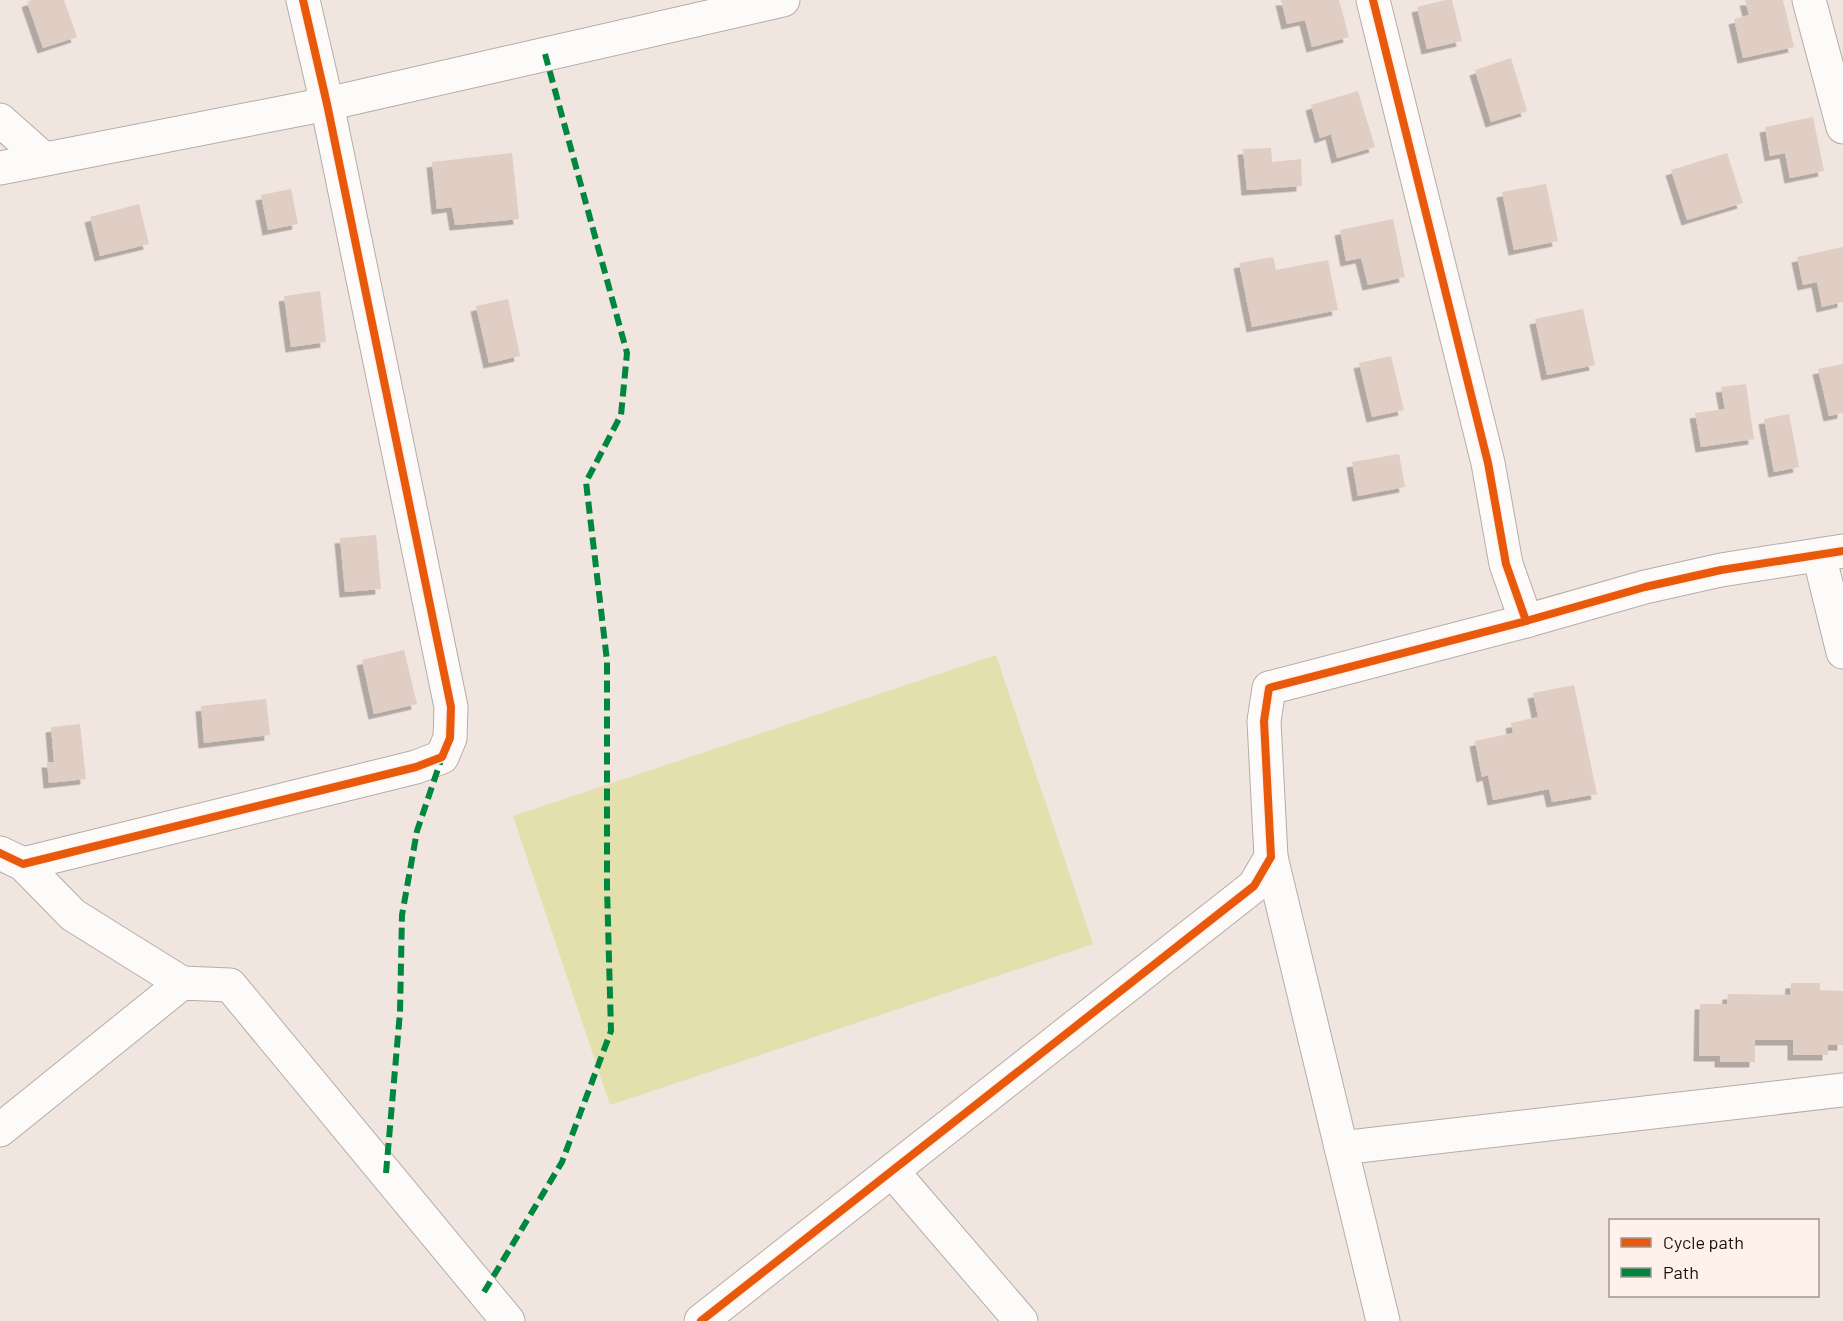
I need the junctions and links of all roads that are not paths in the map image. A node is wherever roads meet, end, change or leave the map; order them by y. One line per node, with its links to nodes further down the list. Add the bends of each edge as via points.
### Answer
1 (303, 0): 5 (street)
2 (783, 0): 5 (street)
3 (1373, 0): 11 (street, via 1488,463 1506,564)
4 (1809, 0): 7 (street)
5 (327, 104): 8 (street); 14 (street, via 451,707 450,738 442,757 416,767)
6 (0, 120): 8 (street)
7 (1843, 127)
8 (44, 159): 9 (street)
9 (0, 168)
10 (1831, 553): 11 (street, via 1667,582); 12 (street)
11 (1526, 621): 13 (street, via 1269,688 1264,721)
12 (1843, 652)
13 (1270, 857): 18 (street); 19 (street, via 1254,886)
14 (11, 858): 15 (street, via 73,915)
15 (182, 983): 17 (street); 20 (street, via 230,985)
16 (1843, 1090): 18 (street)
17 (0, 1130)
18 (1341, 1148): 23 (street)
19 (892, 1171): 21 (street); 22 (street)
20 (508, 1321)
21 (701, 1321)
22 (1021, 1321)
23 (1383, 1321)

